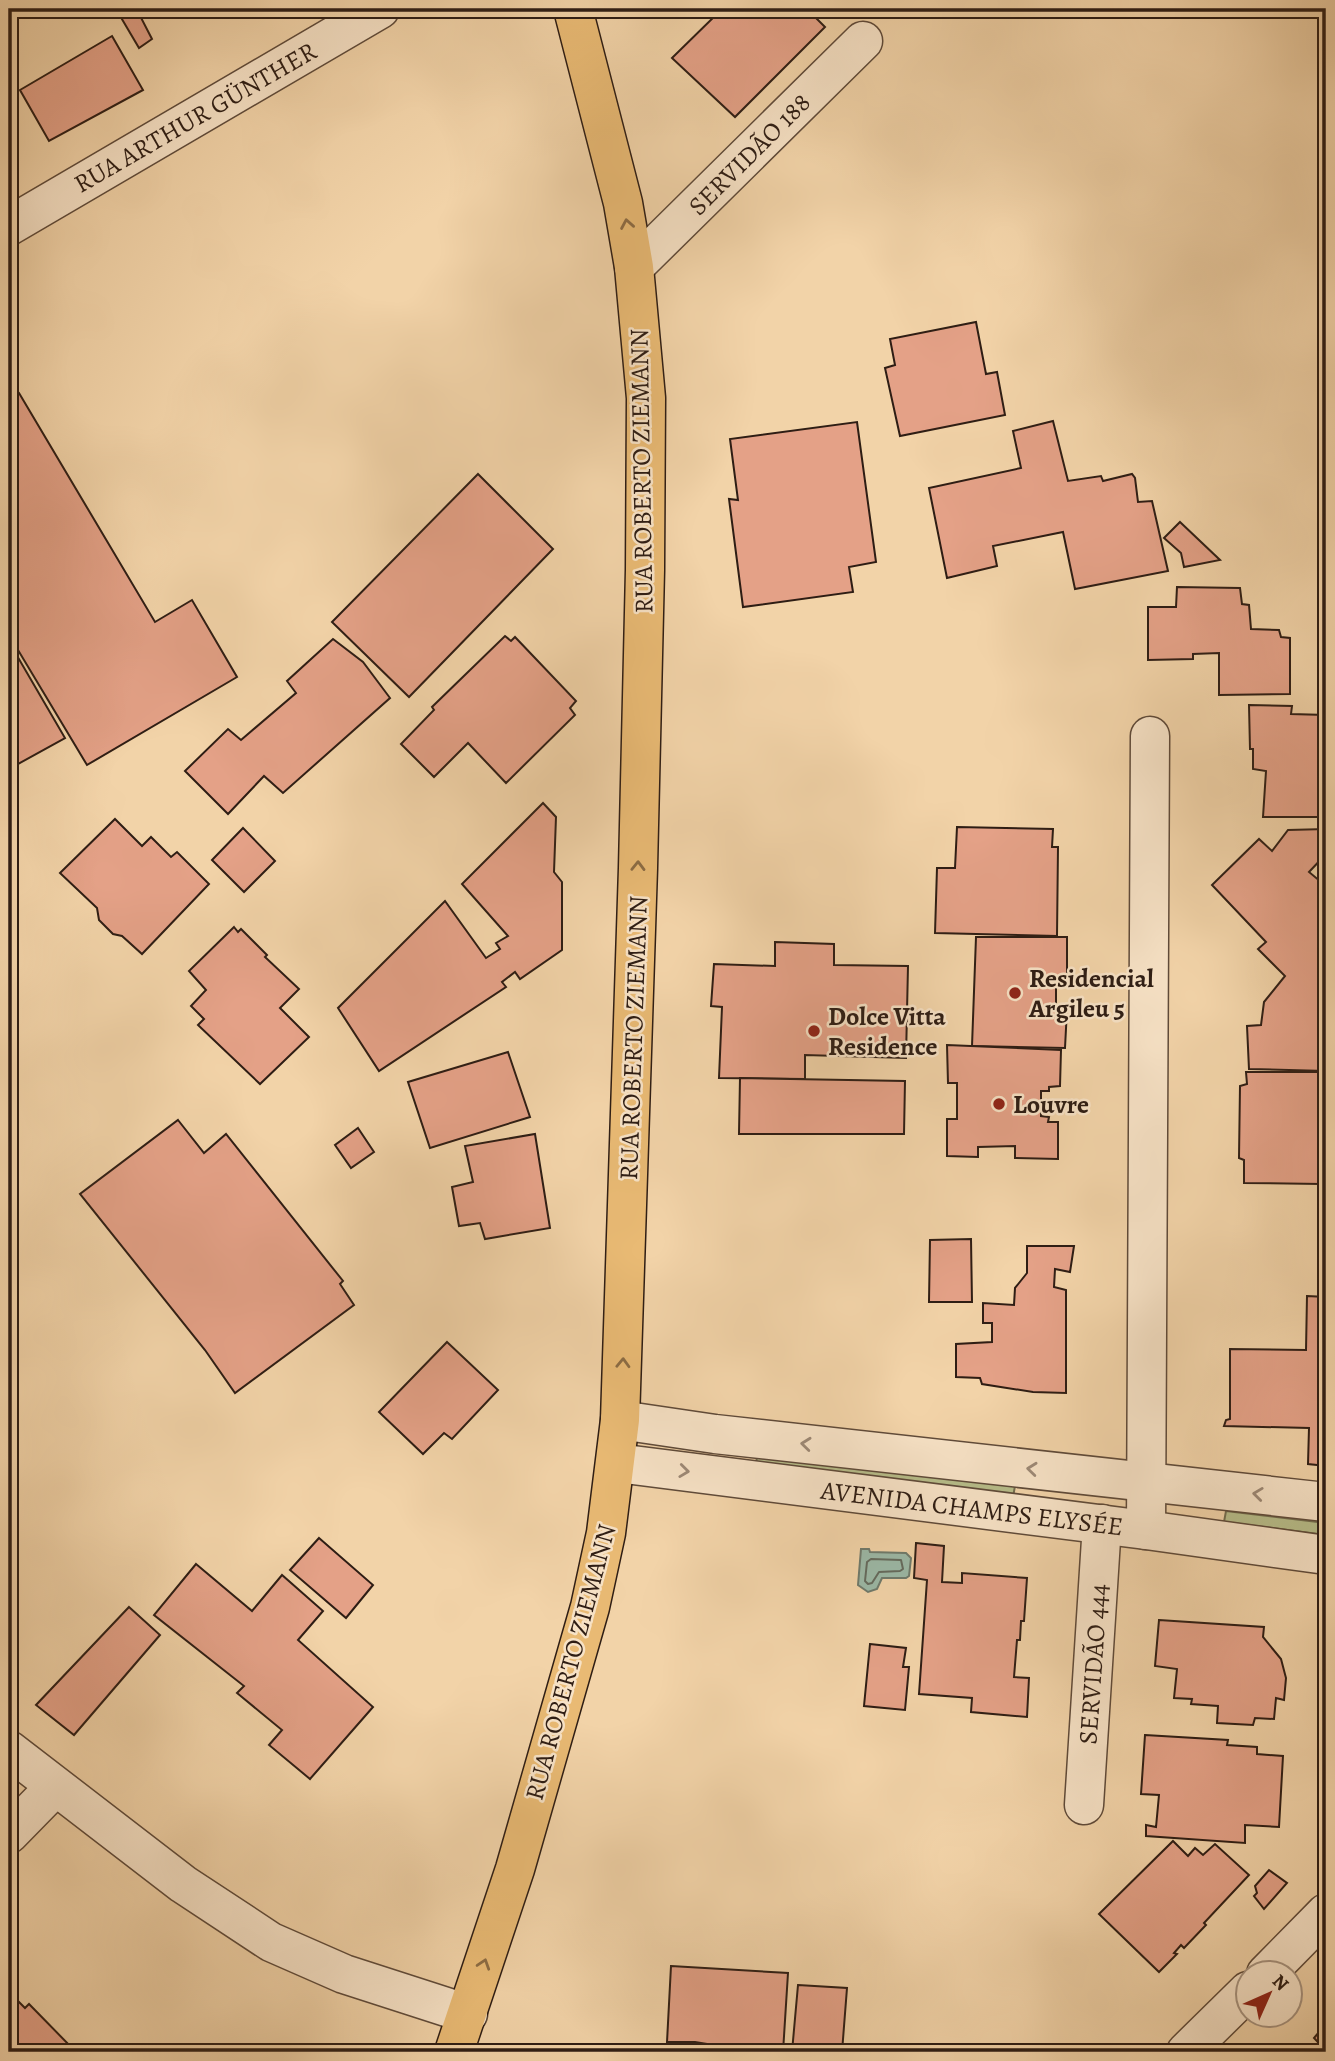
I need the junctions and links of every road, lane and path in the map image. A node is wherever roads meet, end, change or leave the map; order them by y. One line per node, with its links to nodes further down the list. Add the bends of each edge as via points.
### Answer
1 (380, 9): 4 (street, RUA ARTHUR GÜNTHER)
2 (573, 9): 5 (main road, RUA ROBERTO ZIEMANN, one-way to 2, via 607,135)
3 (863, 41): 5 (street, SERVIDÃO 188)
4 (9, 226)
5 (635, 267): 7 (main road, RUA ROBERTO ZIEMANN, one-way to 5, via 645,570 646,398)
6 (1150, 736): 9 (street)
7 (620, 1420): 8 (main road, RUA ROBERTO ZIEMANN); 9 (street, AVENIDA CHAMPS ELYSÉE, one-way to 7)
8 (617, 1463): 11 (street, AVENIDA CHAMPS ELYSÉE, one-way to 11); 21 (main road, RUA ROBERTO ZIEMANN, one-way to 8, via 590,1607)
9 (1147, 1481): 10 (street, AVENIDA CHAMPS ELYSÉE, one-way to 9); 12 (street)
10 (1326, 1502)
11 (1102, 1524): 12 (street, AVENIDA CHAMPS ELYSÉE); 16 (street, SERVIDÃO 444)
12 (1146, 1530): 13 (street, AVENIDA CHAMPS ELYSÉE)
13 (1326, 1555)
14 (9, 1750): 15 (street)
15 (55, 1787): 17 (street); 21 (street, via 183,1884 271,1942 344,1974)
16 (1084, 1805)
17 (9, 1833)
18 (1326, 1913): 19 (street)
19 (1279, 1960)
20 (1234, 2005): 23 (street)
21 (468, 2014): 22 (main road, RUA ROBERTO ZIEMANN)
22 (454, 2052)
23 (1186, 2052)

